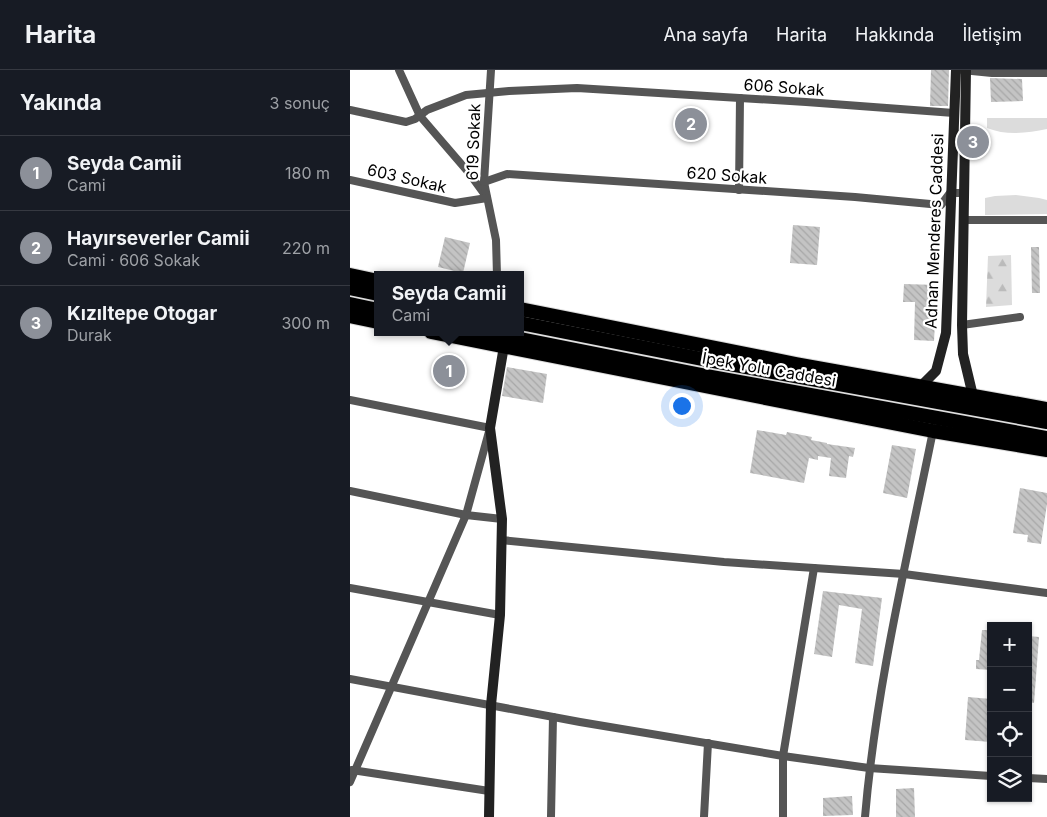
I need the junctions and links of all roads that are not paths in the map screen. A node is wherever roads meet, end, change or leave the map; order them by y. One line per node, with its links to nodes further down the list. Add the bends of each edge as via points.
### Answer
1 (399, 70): 9 (street)
2 (491, 70): 5 (street, 619 Sokak)
3 (961, 70): 4 (street); 8 (street, Adnan Menderes Caddesi); 14 (street, Adnan Menderes Caddesi)
4 (1047, 73)
5 (489, 93): 6 (street, 606 Sokak, via 577,88); 9 (street, 606 Sokak, via 466,96 427,110); 11 (street, 619 Sokak)
6 (740, 98): 8 (street, 606 Sokak); 12 (street)
7 (350, 110): 9 (street, 606 Sokak, via 406,122)
8 (954, 113): 13 (street, Adnan Menderes Caddesi)
9 (420, 116): 15 (street)
10 (350, 180): 15 (street, 603 Sokak, via 455,203)
11 (484, 182): 12 (street, 620 Sokak, via 506,174); 15 (street, 619 Sokak)
12 (739, 190): 13 (street, 620 Sokak, via 941,205)
13 (950, 193): 14 (street); 34 (street, Adnan Menderes Caddesi, via 946,332 936,371)
14 (964, 193): 16 (street, Adnan Menderes Caddesi)
15 (487, 198): 18 (street, 619 Sokak, via 496,240)
16 (963, 220): 17 (street); 30 (street, Adnan Menderes Caddesi)
17 (1047, 220)
18 (497, 271)
19 (350, 275): 20 (highway)
20 (374, 279)
21 (350, 288): 22 (highway)
22 (374, 293)
23 (350, 304): 24 (highway)
24 (374, 309)
25 (524, 310): 34 (highway)
26 (350, 316): 28 (highway)
27 (1020, 317): 30 (street)
28 (374, 321)
29 (524, 324): 38 (highway, İpek Yolu Caddesi)
30 (962, 325): 35 (street, Adnan Menderes Caddesi, via 963,354)
31 (452, 336): 33 (highway)
32 (504, 336): 41 (highway, İpek Yolu Caddesi)
33 (504, 346): 39 (street); 40 (highway)
34 (921, 386): 35 (highway)
35 (973, 396): 37 (highway)
36 (350, 400): 39 (street)
37 (1047, 409)
38 (1047, 422)
39 (490, 428): 44 (street); 45 (street)
40 (933, 431): 42 (highway); 48 (street)
41 (1047, 438)
42 (1047, 450)
43 (350, 491): 44 (street)
44 (466, 515): 45 (street); 51 (street)
45 (502, 519): 46 (street)
46 (501, 540): 47 (street); 52 (street)
47 (814, 568): 48 (street); 58 (street)
48 (904, 574): 50 (street); 59 (street)
49 (350, 588): 51 (street)
50 (1047, 593)
51 (429, 602): 52 (street); 54 (street)
52 (500, 615): 55 (street)
53 (350, 679): 54 (street)
54 (393, 686): 55 (street); 60 (street)
55 (492, 705): 56 (street); 65 (street)
56 (553, 717): 57 (street); 67 (street)
57 (708, 743): 58 (street); 68 (street)
58 (783, 756): 59 (street); 69 (street)
59 (869, 768): 61 (street); 70 (street)
60 (353, 770): 64 (street); 65 (street)
61 (987, 776)
62 (1032, 778): 63 (street)
63 (1047, 779)
64 (350, 782)
65 (489, 791): 66 (street)
66 (489, 817)
67 (551, 817)
68 (704, 817)
69 (783, 817)
70 (865, 817)

